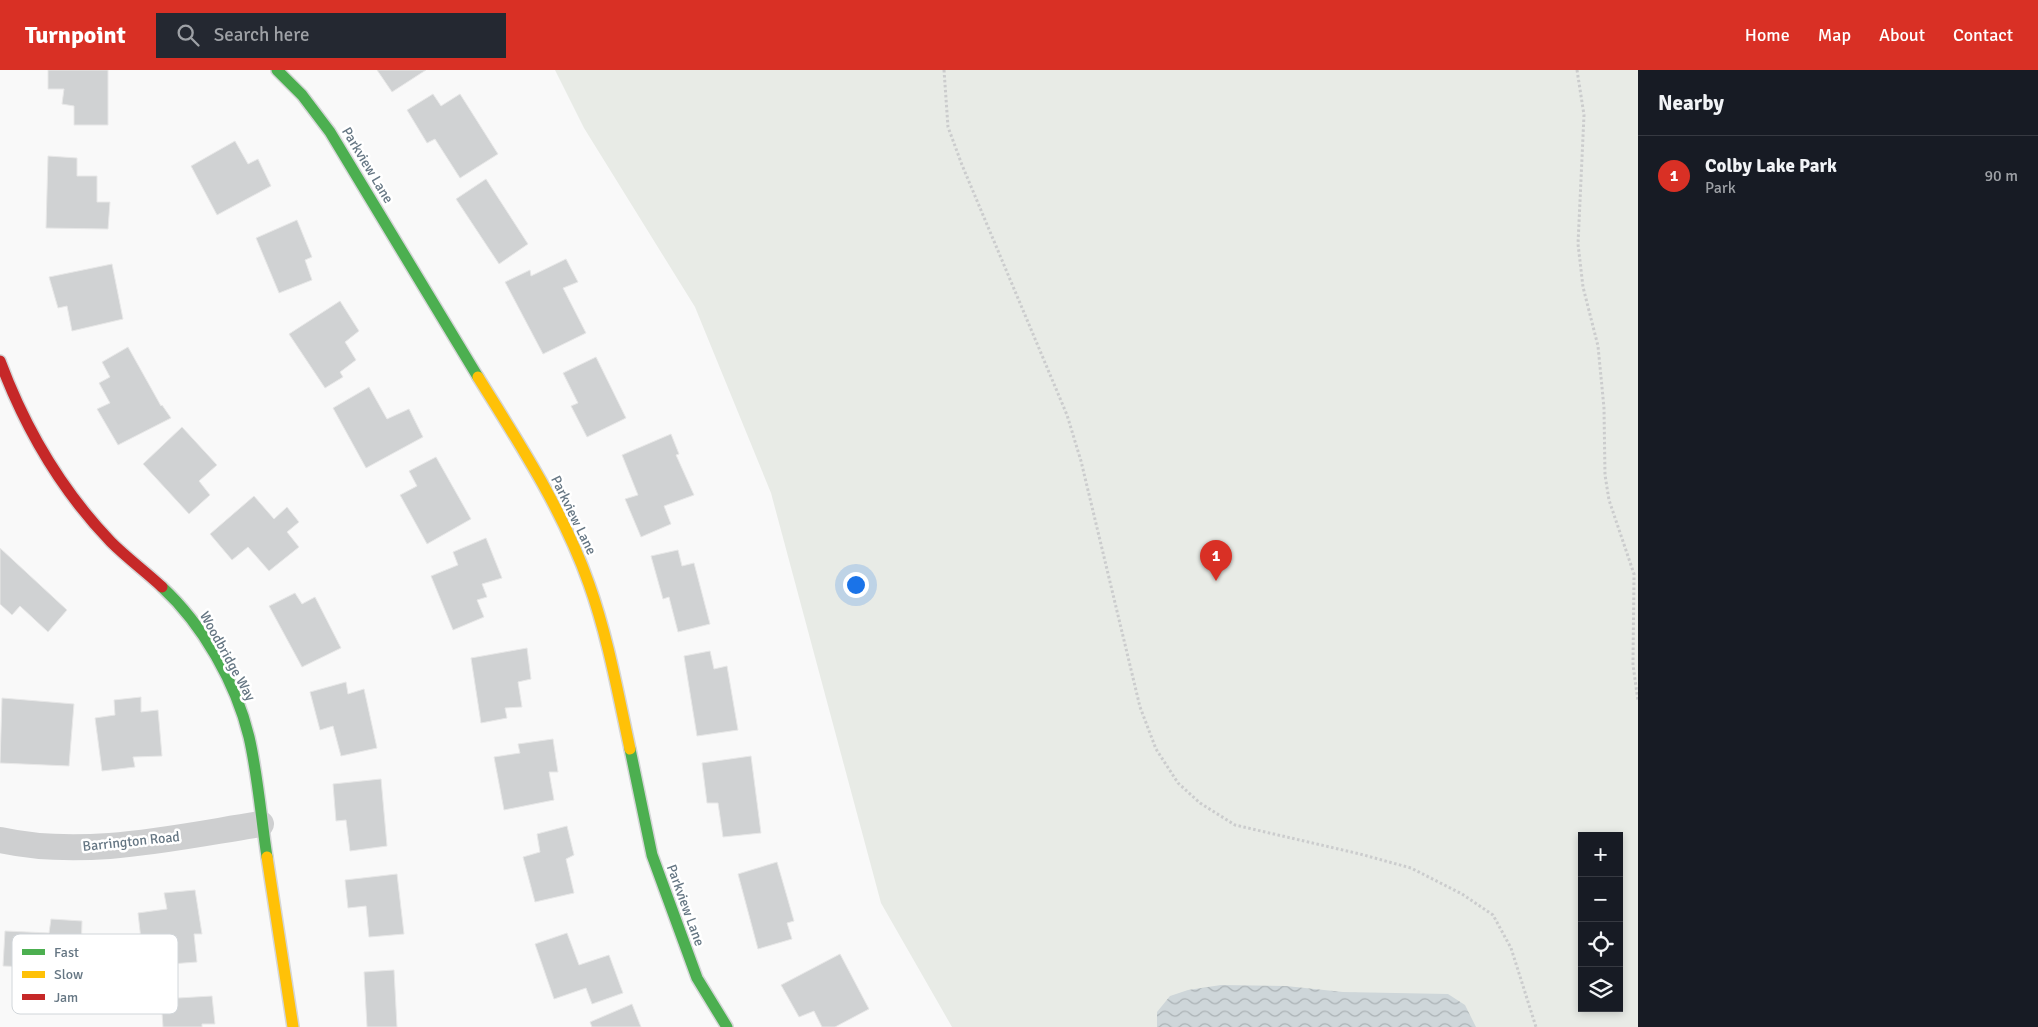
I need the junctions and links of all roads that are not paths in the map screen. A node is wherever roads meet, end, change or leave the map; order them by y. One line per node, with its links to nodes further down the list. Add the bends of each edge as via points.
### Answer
1 (276, 70): 6 (street, Parkview Lane, via 302,95 330,132 560,516 589,583 609,648 652,855 697,978)
2 (0, 362): 3 (street, Woodbridge Way, via 33,437 65,486 102,533 188,615 215,659 240,708 254,758)
3 (262, 824): 4 (street, Barrington Road, via 142,843 26,846); 5 (street, Woodbridge Way)
4 (0, 840)
5 (293, 1027)
6 (727, 1027)

